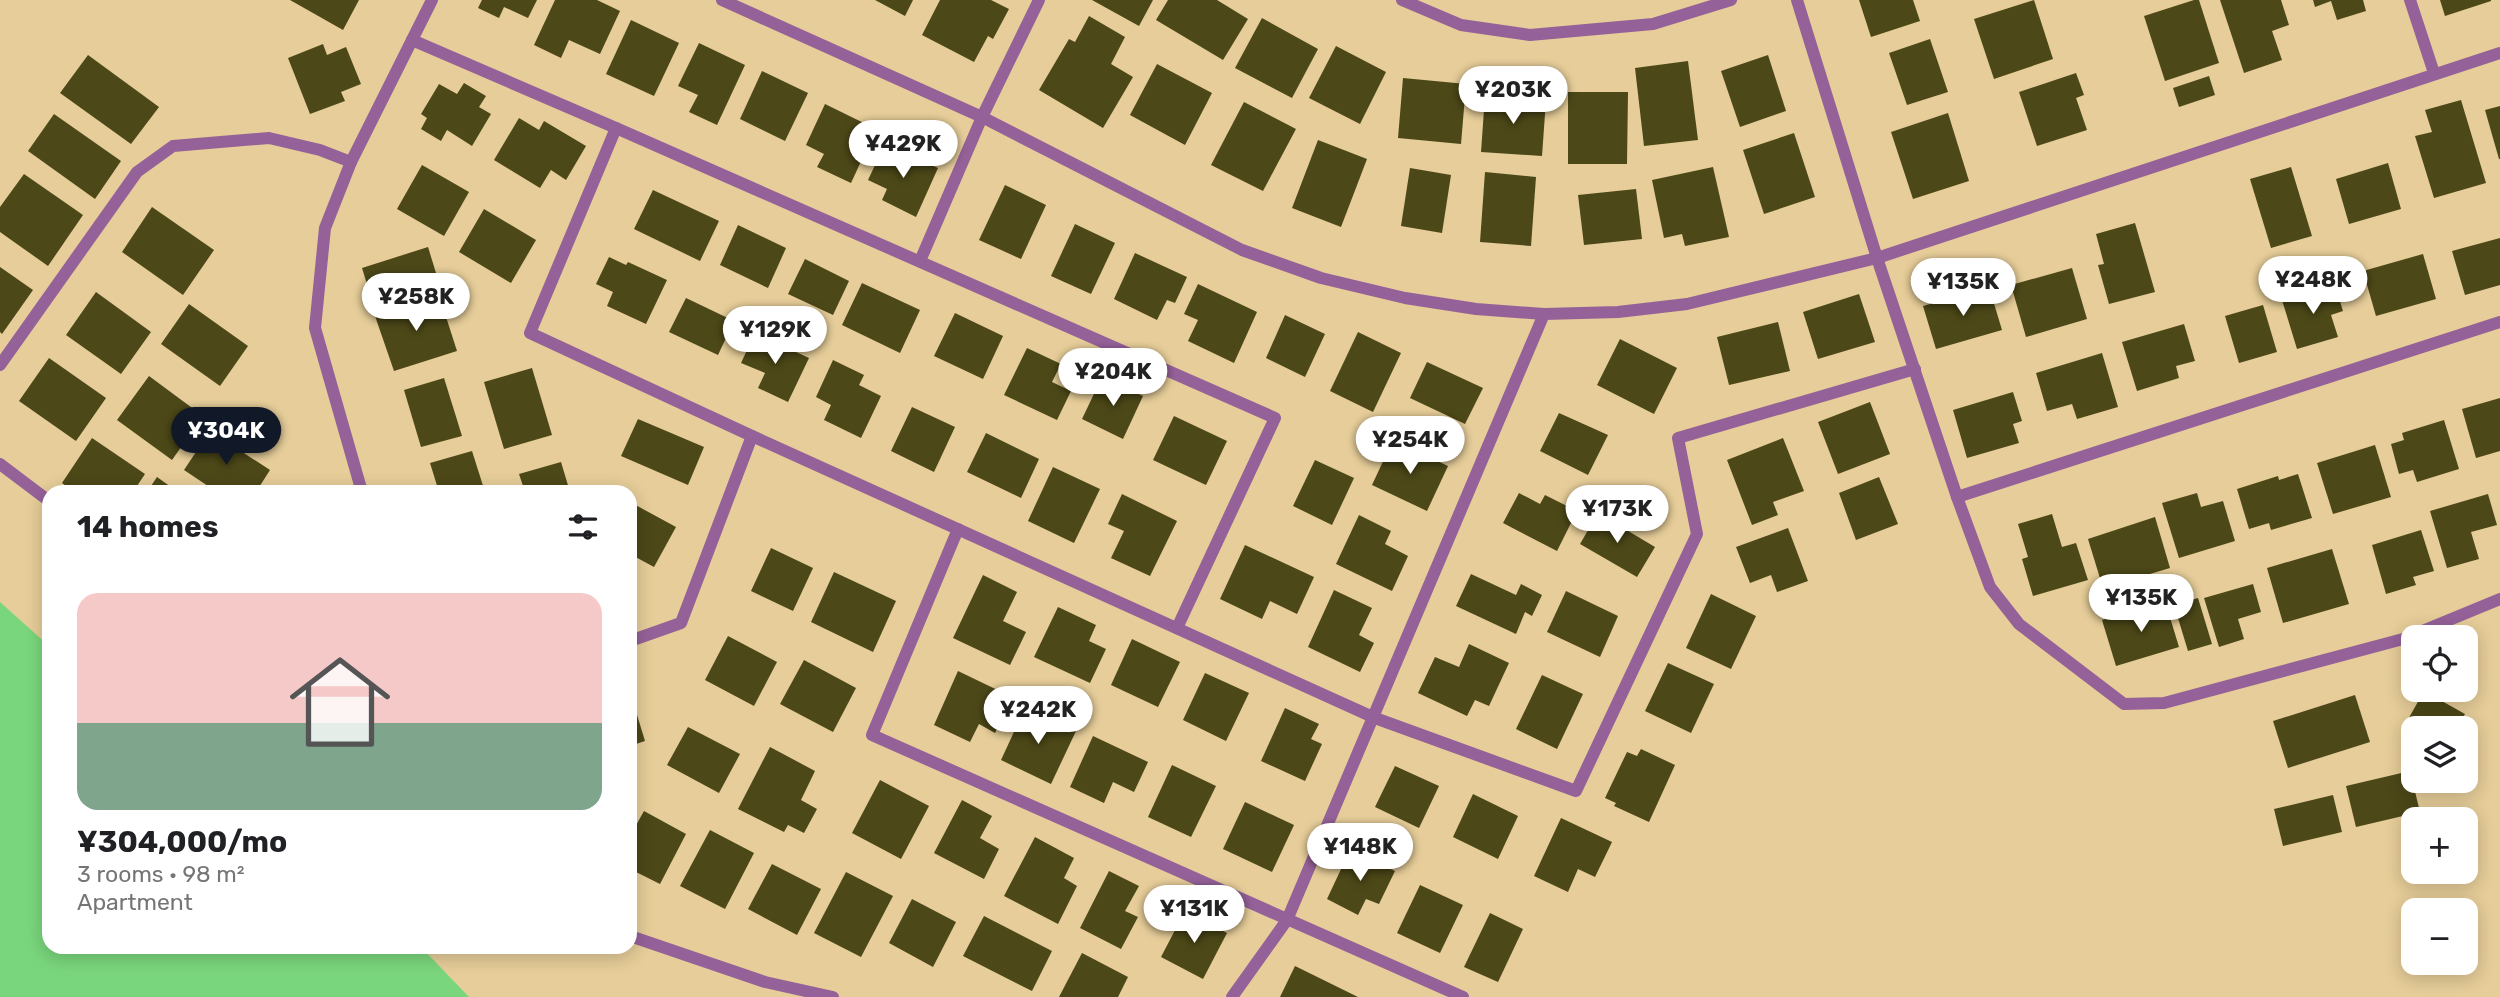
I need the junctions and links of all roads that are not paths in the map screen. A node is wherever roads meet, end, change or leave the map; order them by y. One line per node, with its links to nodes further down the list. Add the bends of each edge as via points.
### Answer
1 (432, 0): 8 (street)
2 (722, 0): 11 (street)
3 (1039, 0): 11 (street)
4 (1402, 0): 5 (street, via 1461,25 1530,34 1653,24)
5 (1731, 0)
6 (1797, 0): 14 (street)
7 (2410, 0): 10 (street)
8 (412, 40): 12 (street); 13 (street)
9 (2500, 53): 10 (street)
10 (2434, 73): 14 (street)
11 (982, 117): 15 (street); 16 (street, via 1242,250 1321,278 1405,298)
12 (616, 128): 15 (street); 20 (street, via 530,333)
13 (351, 162): 18 (street, via 269,138 173,146 138,172); 22 (street, via 326,228 315,328)
14 (1877, 258): 16 (street, via 1688,304); 19 (street)
15 (920, 261): 27 (street, via 1275,418)
16 (1544, 314): 29 (street)
17 (2500, 322): 24 (street)
18 (0, 365)
19 (1915, 369): 24 (street); 29 (street, via 1678,438 1697,534 1576,791)
20 (752, 436): 25 (street); 28 (street, via 681,623)
21 (0, 464): 23 (street)
22 (360, 485)
23 (42, 496)
24 (1957, 498): 26 (street, via 1990,587 2019,624 2124,704 2164,703 2403,639)
25 (958, 529): 27 (street); 30 (street, via 872,735)
26 (2500, 599)
27 (1177, 628): 29 (street)
28 (637, 639)
29 (1375, 718): 30 (street)
30 (1287, 920): 33 (street); 34 (street)
31 (637, 938): 32 (street, via 765,982)
32 (834, 997)
33 (1232, 997)
34 (1463, 997)

